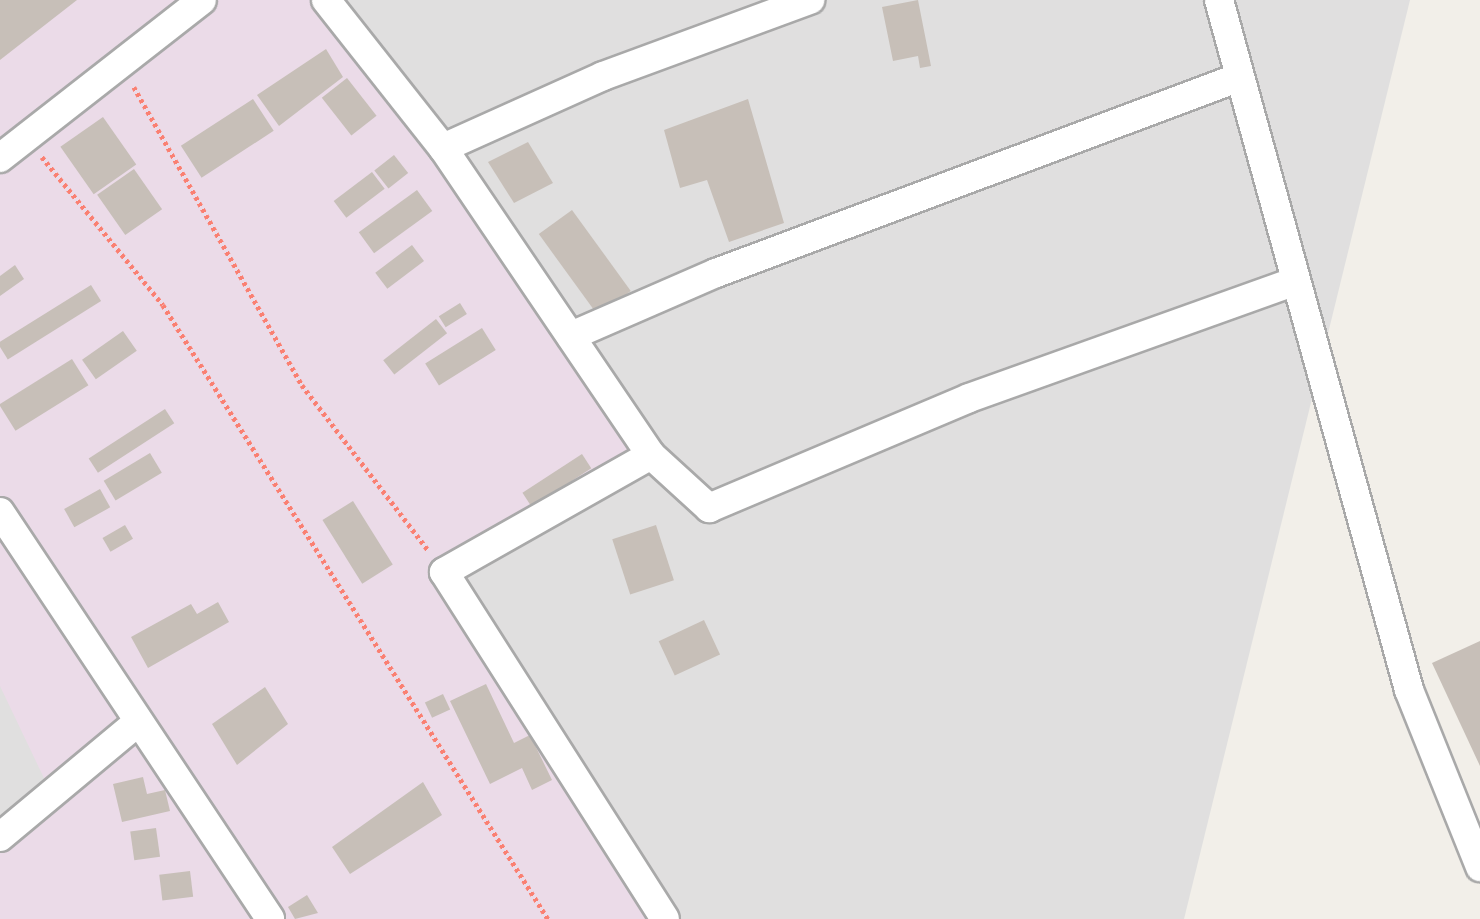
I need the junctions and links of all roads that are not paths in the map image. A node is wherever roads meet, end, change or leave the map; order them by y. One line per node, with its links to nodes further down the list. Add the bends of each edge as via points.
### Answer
1 (202, 0): 7 (street)
2 (327, 0): 6 (street)
3 (810, 0): 6 (street, via 603,76)
4 (1219, 0): 5 (street)
5 (1240, 77): 8 (street); 9 (street, via 716,273)
6 (443, 148): 9 (street)
7 (0, 159)
8 (1296, 281): 10 (street, via 969,398 709,508); 14 (street, via 1409,690)
9 (571, 336): 10 (street)
10 (651, 455): 16 (street, via 444,572)
11 (0, 512): 12 (street)
12 (138, 722): 13 (street); 15 (street)
13 (0, 837)
14 (1480, 867)
15 (270, 919)
16 (665, 919)

